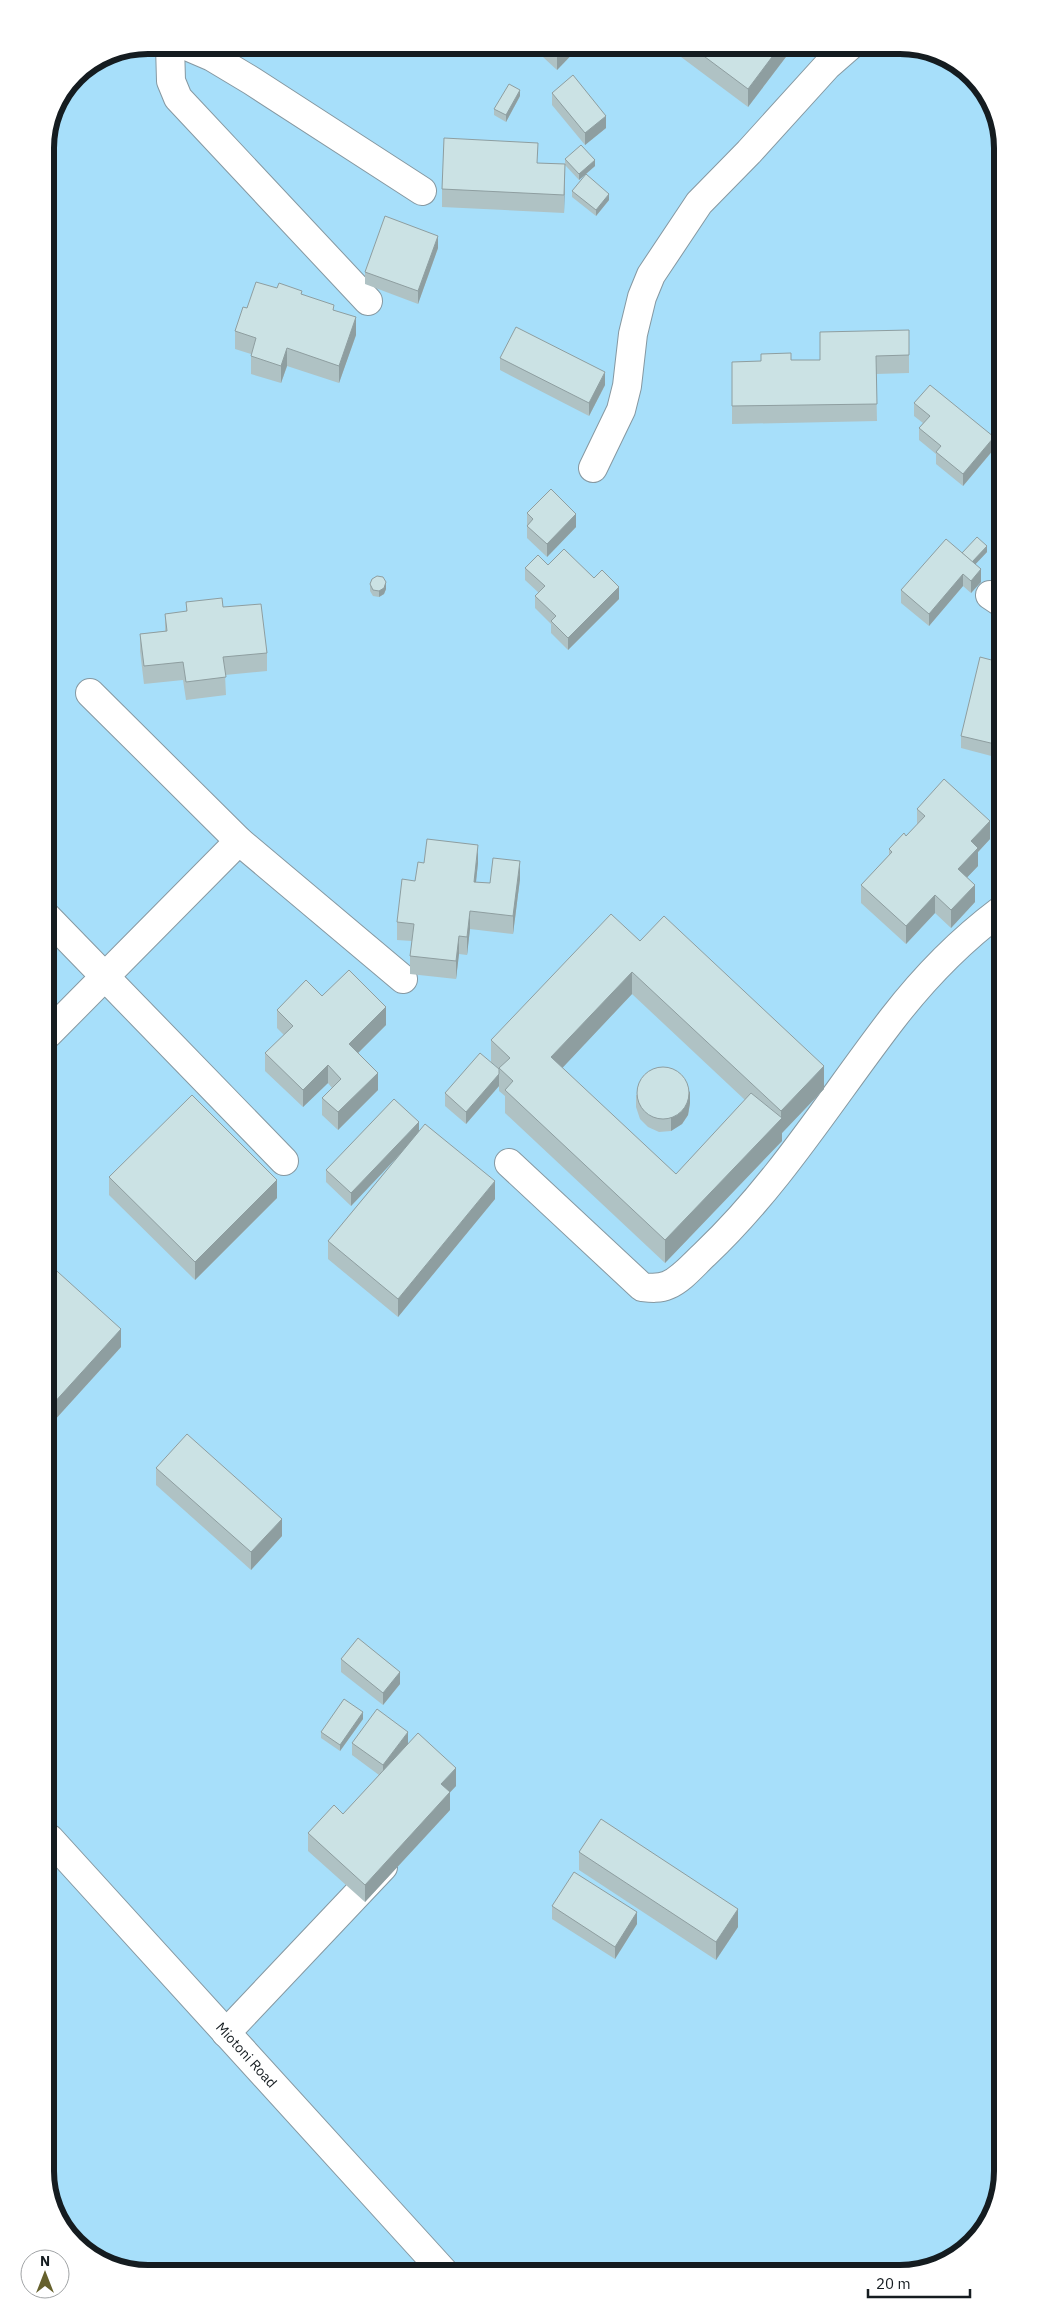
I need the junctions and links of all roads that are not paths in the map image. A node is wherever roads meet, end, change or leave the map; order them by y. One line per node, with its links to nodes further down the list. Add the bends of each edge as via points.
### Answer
1 (170, 54): 5 (street, via 171,81 178,98)
2 (205, 54): 4 (street)
3 (840, 54): 6 (street, via 699,203 652,275 642,297 633,334 621,410)
4 (422, 191)
5 (368, 301)
6 (593, 468)
7 (90, 693): 8 (street)
8 (239, 841): 11 (street); 12 (street)
9 (994, 916): 15 (street, via 966,937 894,1016 818,1121 736,1225 668,1285 656,1289 642,1286)
10 (54, 924): 11 (street)
11 (105, 977): 13 (street); 14 (street)
12 (403, 979)
13 (54, 1028)
14 (284, 1161)
15 (509, 1163)
16 (54, 1843): 18 (street, Miotoni Road)
17 (401, 1848): 18 (street)
18 (226, 2033): 19 (street, Miotoni Road)
19 (438, 2265)

